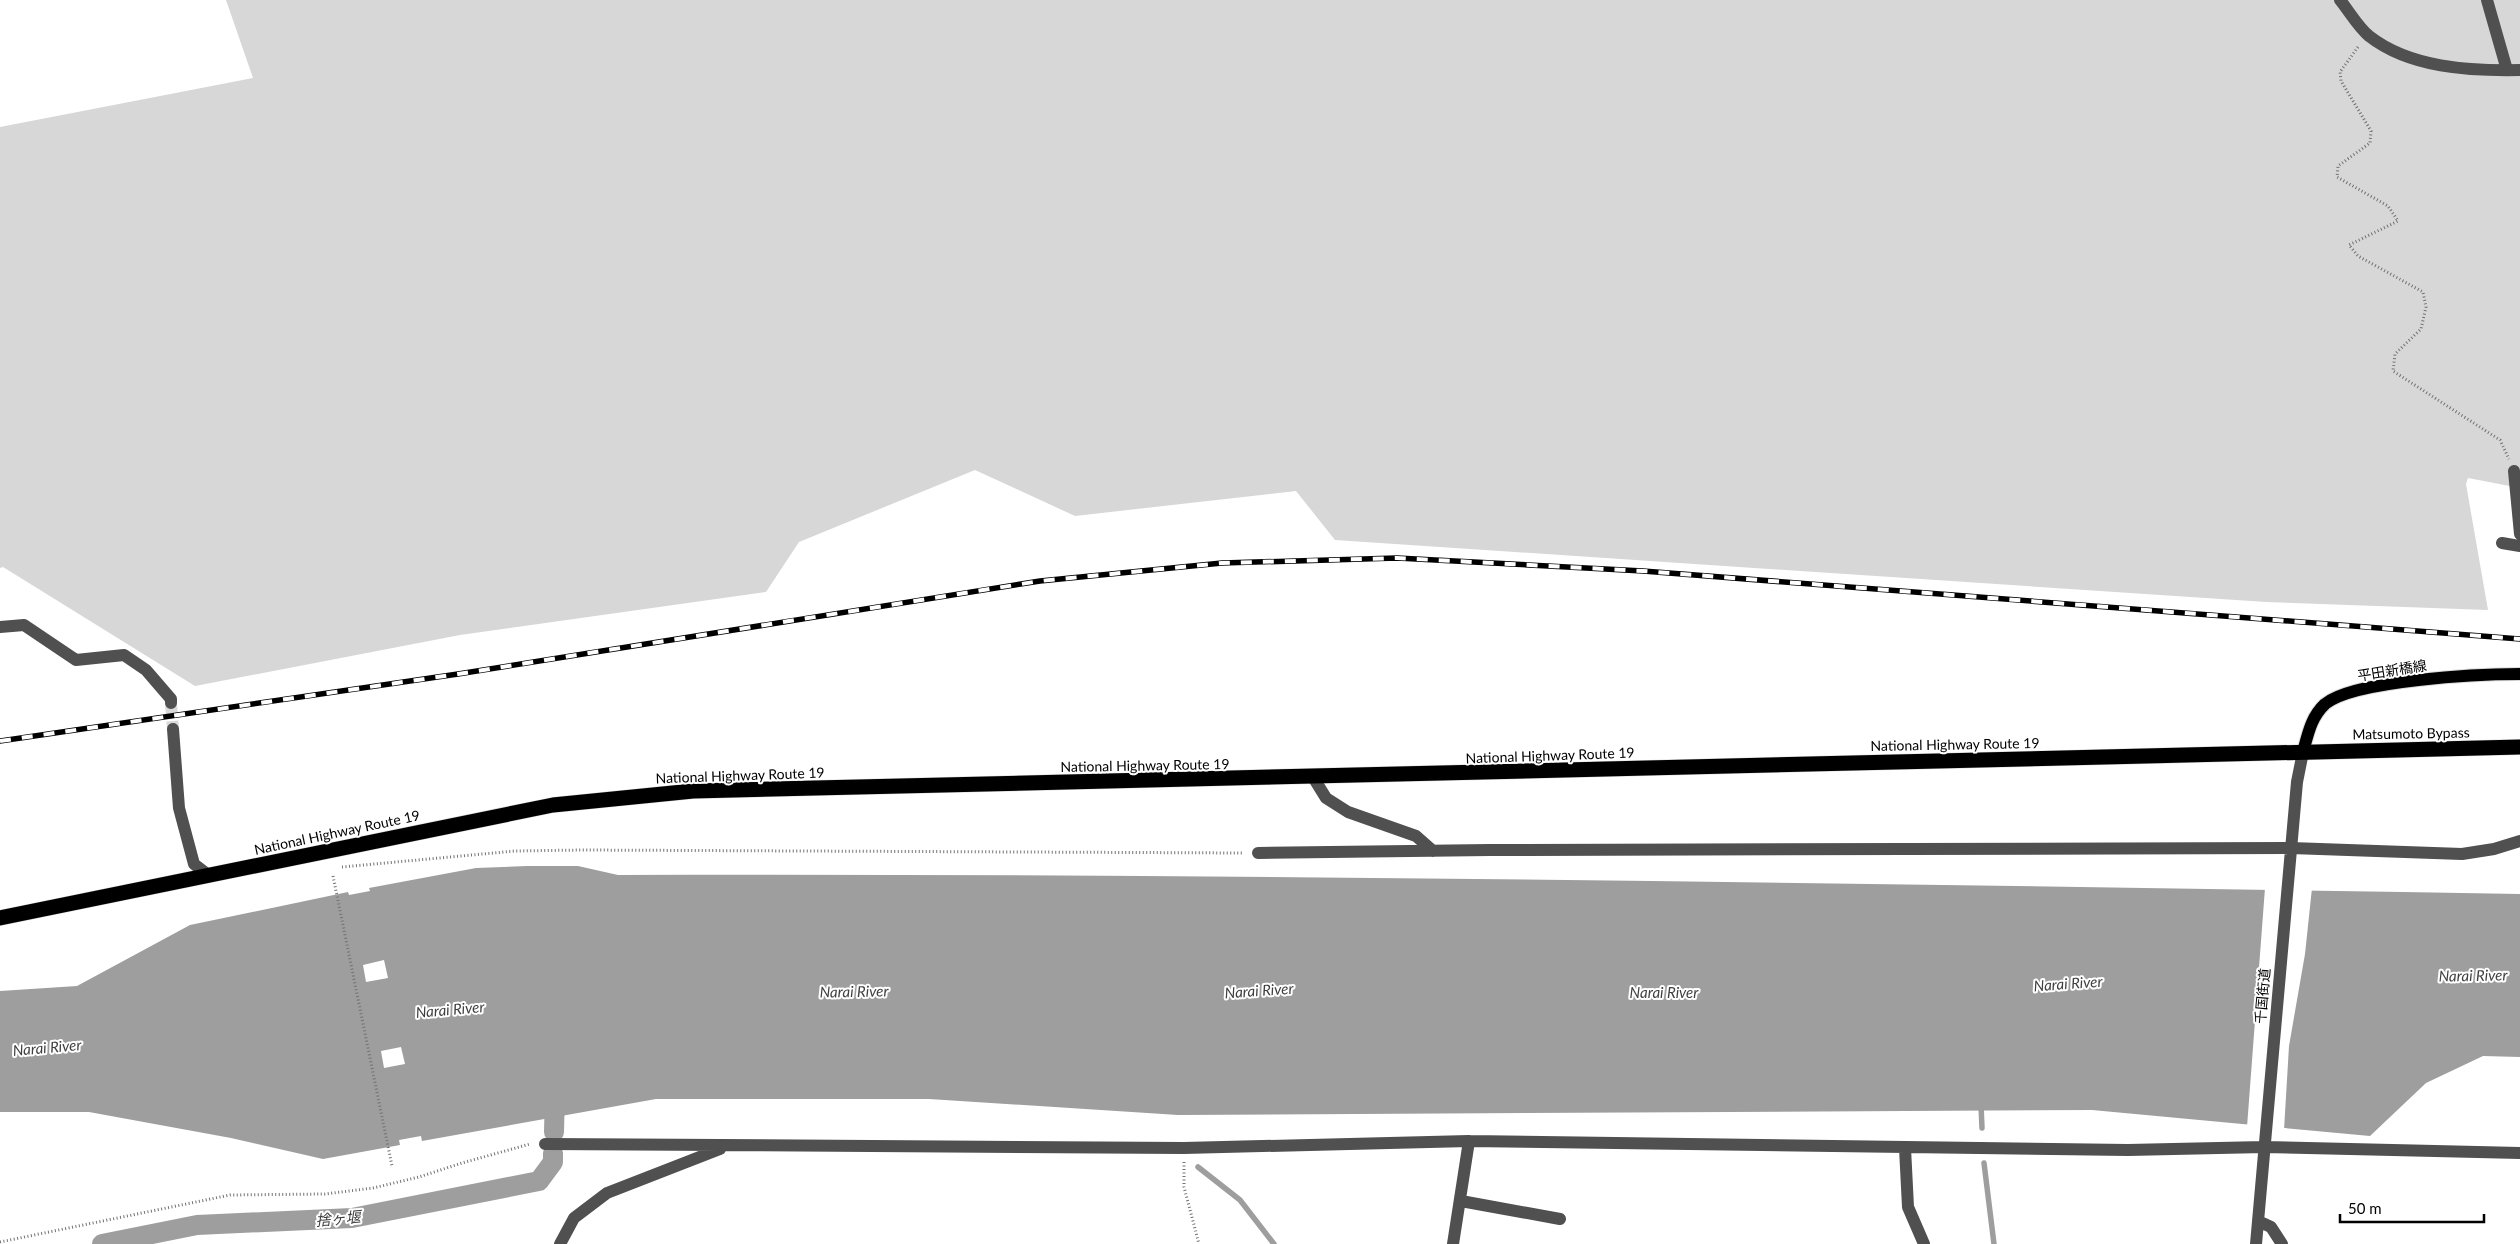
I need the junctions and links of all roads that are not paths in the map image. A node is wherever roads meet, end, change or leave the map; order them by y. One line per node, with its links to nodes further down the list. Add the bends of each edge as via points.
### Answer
1 (2340, 0): 3 (street, via 2367,35 2393,52 2421,63)
2 (2487, 0): 3 (street)
3 (2507, 70): 4 (street)
4 (2520, 70)
5 (2514, 470): 6 (street)
6 (2520, 534)
7 (2502, 543): 8 (street)
8 (2520, 546)
9 (0, 628): 11 (street, via 24,625 76,660 124,655 146,670)
10 (2520, 674): 14 (main road, 平田新橋線, via 2444,677 2358,690 2321,708 2311,724)
11 (171, 703)
12 (173, 729): 20 (street, via 179,808 194,864)
13 (2520, 747): 14 (highway, Matsumoto Bypass)
14 (2303, 752): 15 (highway, National Highway Route 19); 19 (street, 千国街道)
15 (1313, 778): 17 (street, via 1326,798 1348,812 1416,836); 20 (highway, National Highway Route 19, via 692,791 612,797 493,816)
16 (2520, 841): 19 (street, via 2494,850 2462,854)
17 (1433, 851): 18 (street); 19 (street)
18 (1258, 853)
19 (2291, 855): 23 (street, 千国街道)
20 (208, 874): 21 (highway, National Highway Route 19)
21 (0, 918)
22 (1469, 1142): 25 (street, via 1184,1148); 26 (street); 28 (street)
23 (2264, 1142): 26 (street, via 2128,1150); 27 (street); 30 (street, 千国街道)
24 (545, 1144): 25 (street)
25 (727, 1146): 31 (street, via 607,1193 574,1218)
26 (1905, 1148): 33 (street, via 1908,1207)
27 (2520, 1153)
28 (1461, 1201): 29 (street); 32 (street)
29 (1560, 1219)
30 (2258, 1222): 34 (street, 千国街道); 35 (street, via 2271,1227)
31 (560, 1244)
32 (1453, 1244)
33 (1924, 1244)
34 (2256, 1244)
35 (2282, 1244)

